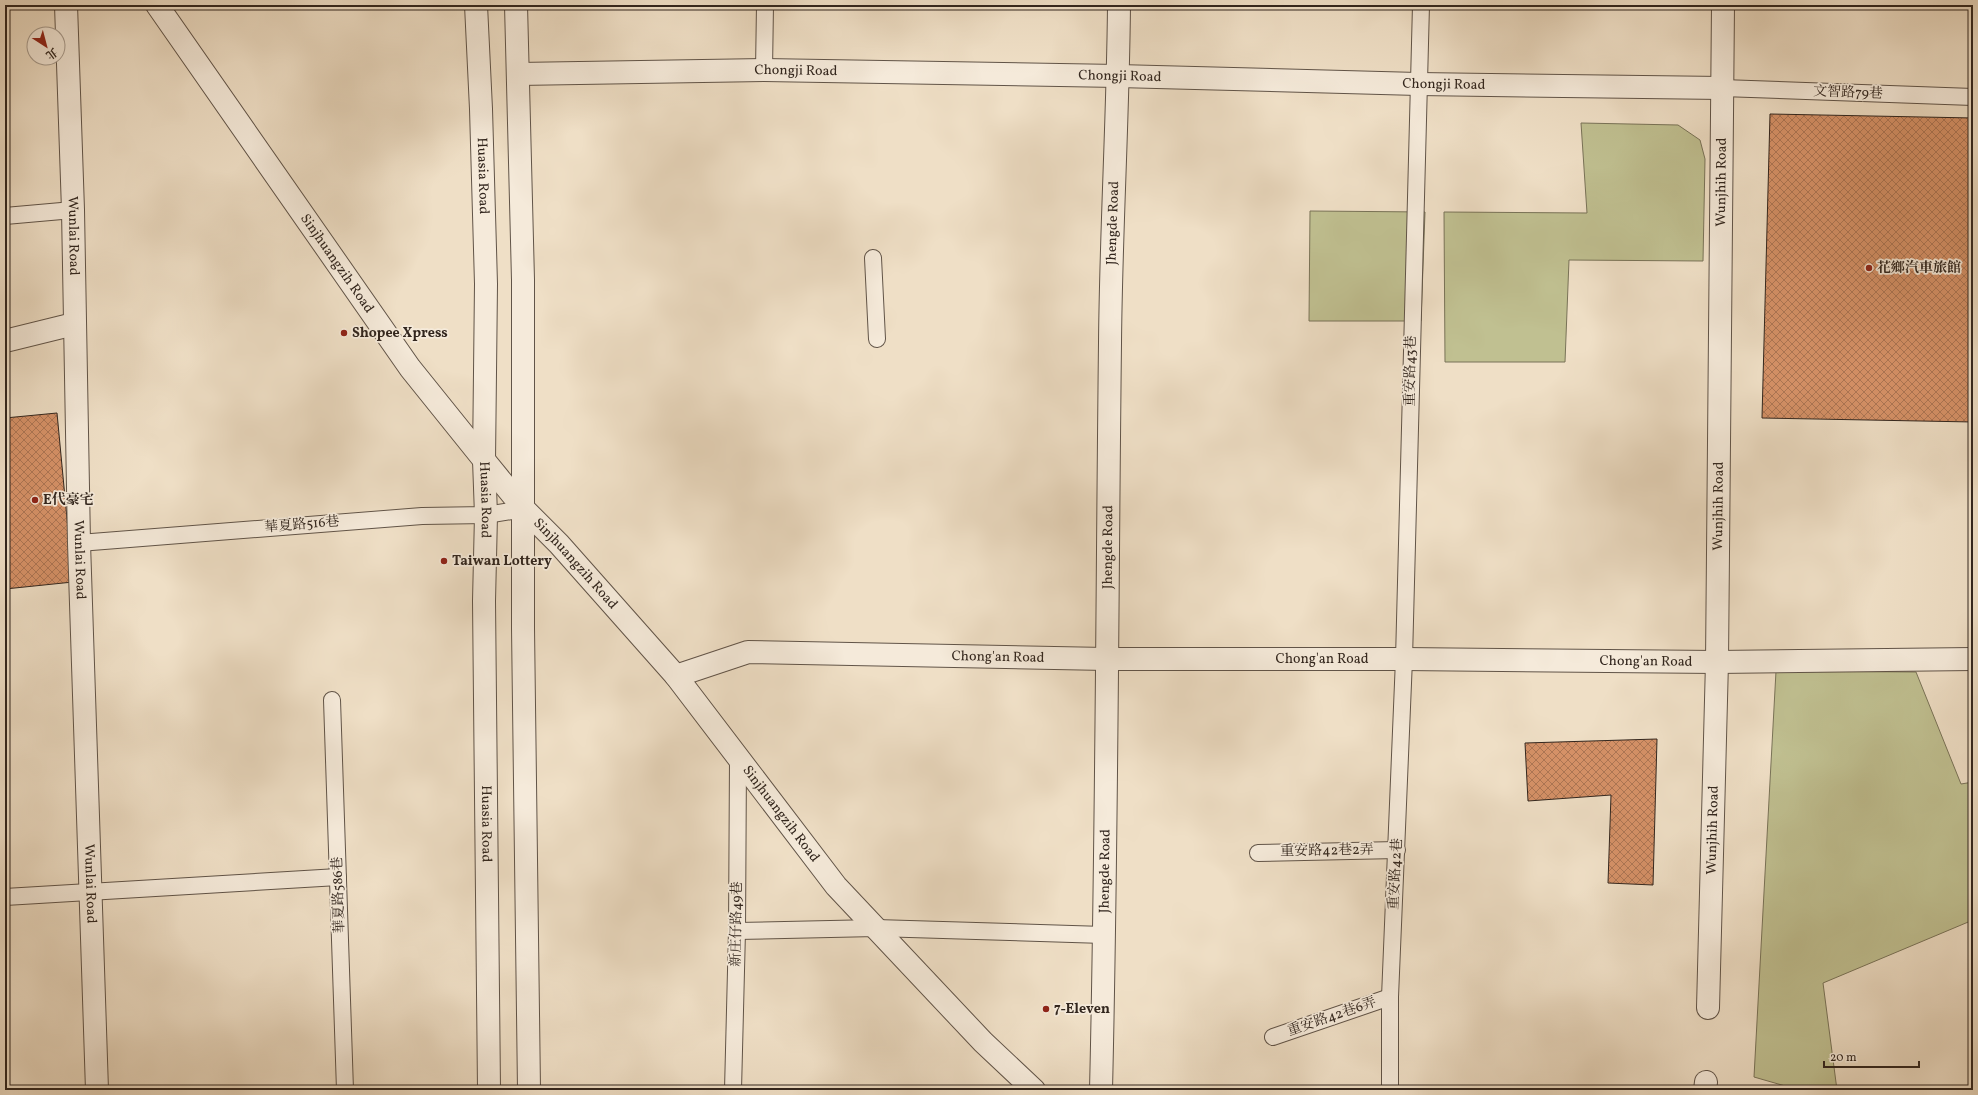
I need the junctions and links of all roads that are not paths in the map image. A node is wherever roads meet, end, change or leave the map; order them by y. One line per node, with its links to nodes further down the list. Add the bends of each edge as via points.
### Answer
1 (66, 5): 15 (street, Wunlai Road)
2 (156, 5): 21 (street, Sinjhuangzih Road, via 410,368)
3 (476, 5): 21 (street, Huasia Road, via 486,284)
4 (516, 5): 10 (street)
5 (765, 5): 9 (lane)
6 (1118, 5): 11 (street, Jhengde Road)
7 (1421, 5): 12 (lane, 重安路43巷)
8 (1723, 5): 13 (street, Wunjhih Road)
9 (764, 70): 10 (street, Chongji Road); 11 (street, Chongji Road)
10 (518, 74): 22 (street, via 523,280)
11 (1118, 76): 12 (street, Chongji Road); 25 (street, Jhengde Road, via 1110,338)
12 (1418, 84): 13 (street, Chongji Road); 26 (lane, 重安路43巷)
13 (1722, 88): 14 (lane, 文智路79巷); 28 (street, Wunjhih Road)
14 (1973, 97)
15 (73, 210): 16 (lane); 18 (street, Wunlai Road)
16 (5, 216)
17 (874, 258): 19 (lane)
18 (74, 324): 20 (street); 24 (street, Wunlai Road)
19 (877, 339)
20 (5, 341)
21 (484, 460): 22 (street, Sinjhuangzih Road); 23 (street, Huasia Road)
22 (524, 509): 23 (lane, 華夏路516巷); 29 (street, Sinjhuangzih Road, via 564,549); 46 (street, via 523,628)
23 (486, 515): 24 (lane, 華夏路516巷, via 422,516); 45 (street, Huasia Road, via 484,601)
24 (79, 543): 35 (street, Wunlai Road)
25 (1106, 659): 26 (street, Chong'an Road); 29 (street, Chong'an Road, via 748,652); 39 (street, Jhengde Road)
26 (1404, 659): 28 (street, Chong'an Road); 32 (lane, 重安路42巷)
27 (1973, 659): 28 (street, Chong'an Road)
28 (1717, 662): 41 (street, Wunjhih Road)
29 (676, 676): 31 (street, Sinjhuangzih Road)
30 (332, 700): 34 (lane, 華夏路586巷)
31 (738, 759): 37 (street, Sinjhuangzih Road, via 836,886); 38 (lane, 新庄仔路49巷)
32 (1397, 850): 33 (lane, 重安路42巷2弄); 40 (lane, 重安路42巷)
33 (1258, 853)
34 (338, 877): 35 (lane); 44 (lane, 華夏路586巷)
35 (90, 893): 36 (lane); 43 (street, Wunlai Road)
36 (5, 897)
37 (876, 928): 38 (lane); 39 (lane); 48 (street, Sinjhuangzih Road, via 983,1042)
38 (737, 931): 47 (lane, 新庄仔路49巷)
39 (1104, 935): 49 (street, Jhengde Road)
40 (1390, 997): 42 (lane, 重安路42巷6弄); 50 (lane, 重安路42巷)
41 (1708, 1008)
42 (1273, 1037)
43 (97, 1090)
44 (345, 1090)
45 (489, 1090)
46 (529, 1090)
47 (733, 1090)
48 (1034, 1090)
49 (1101, 1090)
50 (1390, 1090)

